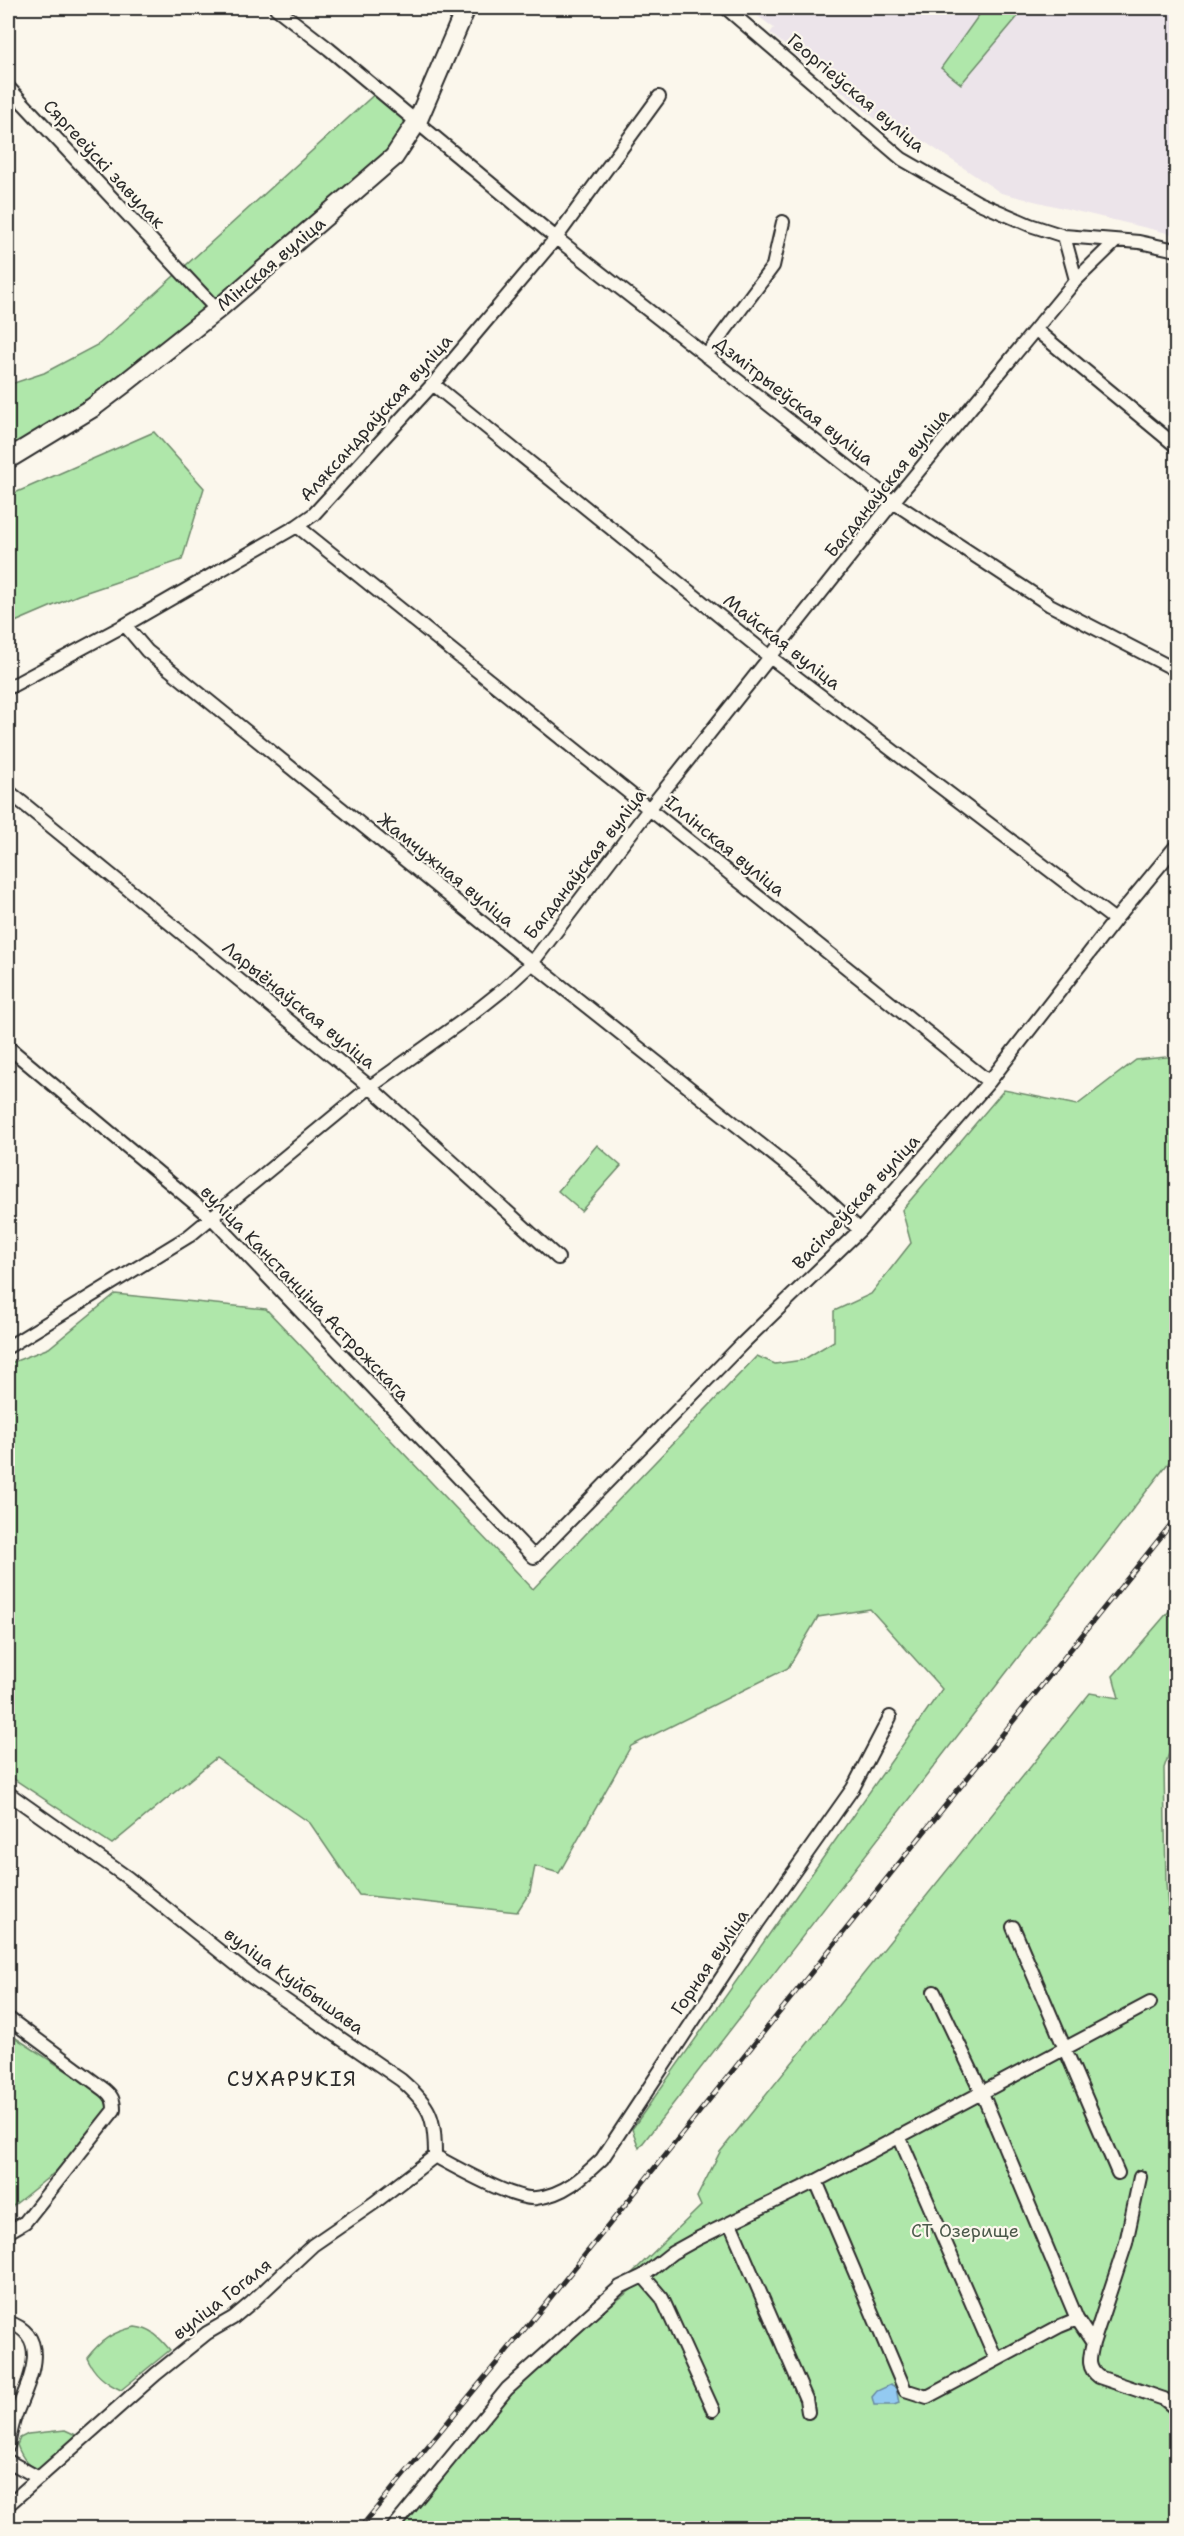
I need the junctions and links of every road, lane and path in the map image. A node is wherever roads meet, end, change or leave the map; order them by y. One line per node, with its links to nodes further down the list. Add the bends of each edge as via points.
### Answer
1 (276, 8): 6 (street, Дзмітрыеўская вуліца)
2 (466, 8): 6 (main road, Мінская вуліца)
3 (726, 8): 8 (street, Георгіеўская вуліца, via 902,159 999,213)
4 (8, 87): 13 (street, Сяргееўскі завулак)
5 (659, 97): 9 (street, Аляксандраўская вуліца)
6 (417, 123): 9 (street, Дзмітрыеўская вуліца); 13 (main road, Мінская вуліца, via 394,157)
7 (783, 222): 15 (street, via 773,267)
8 (1064, 236): 10 (street, Георгіеўская вуліца); 12 (street)
9 (556, 238): 15 (street, Дзмітрыеўская вуліца); 16 (street, Аляксандраўская вуліца)
10 (1116, 241): 11 (street, Георгіеўская вуліца); 12 (street, Багданаўская вуліца)
11 (1176, 250)
12 (1076, 280): 14 (street, Багданаўская вуліца)
13 (217, 310): 18 (main road, Мінская вуліца, via 92,408)
14 (1036, 330): 17 (street); 19 (street, Багданаўская вуліца)
15 (706, 356): 19 (street, Дзмітрыеўская вуліца)
16 (433, 384): 20 (street, Аляксандраўская вуліца, via 333,495); 22 (street, Майская вуліца)
17 (1176, 446)
18 (8, 459)
19 (893, 502): 22 (street, Багданаўская вуліца); 23 (street, Дзмітрыеўская вуліца, via 1050,605)
20 (297, 526): 21 (street, Аляксандраўская вуліца); 26 (street, Іллінская вуліца)
21 (125, 625): 24 (street, Аляксандраўская вуліца); 29 (street, Жамчужная вуліца, via 147,651)
22 (770, 657): 26 (street, Багданаўская вуліца); 28 (street, Майская вуліца)
23 (1176, 670)
24 (8, 687)
25 (8, 791): 32 (street, Ларыёнаўская вуліца)
26 (650, 808): 29 (street, Багданаўская вуліца); 31 (street, Іллінская вуліца)
27 (1176, 846): 28 (street, Васільеўская вуліца)
28 (1115, 920): 31 (street, Васільеўская вуліца)
29 (532, 963): 32 (street, Багданаўская вуліца, via 482,1006); 34 (street, Жамчужная вуліца, via 808,1182)
30 (8, 1047): 33 (street, вуліца Канстанціна Астрожскага)
31 (989, 1082): 34 (street, Васільеўская вуліца)
32 (370, 1087): 33 (street, Багданаўская вуліца); 35 (street, Ларыёнаўская вуліца)
33 (211, 1217): 36 (street, Багданаўская вуліца, via 189,1236); 37 (street, вуліца Канстанціна Астрожскага)
34 (860, 1230): 37 (street, Васільеўская вуліца, via 743,1343)
35 (558, 1258)
36 (8, 1346)
37 (534, 1557)
38 (890, 1717): 47 (street, Горная вуліца, via 853,1788 750,1934 602,2159 573,2185 534,2199 487,2183)
39 (8, 1793): 47 (street, вуліца Куйбышава, via 128,1878 254,1978 401,2080 428,2108)
40 (1013, 1927): 44 (street)
41 (934, 1992): 45 (street)
42 (1150, 2003): 44 (street)
43 (8, 2018): 52 (street, via 112,2096 114,2110 25,2222)
44 (1065, 2050): 45 (street); 48 (street)
45 (982, 2093): 46 (street); 54 (street)
46 (899, 2136): 50 (street); 57 (street)
47 (435, 2156): 63 (street, вуліца Гогаля, via 313,2245 252,2302 156,2374)
48 (1118, 2173)
49 (1140, 2177): 56 (street, via 1126,2243)
50 (816, 2181): 51 (street); 57 (street, via 905,2390 927,2397)
51 (730, 2223): 53 (street, via 672,2253); 60 (street, via 806,2399)
52 (8, 2232)
53 (639, 2277): 59 (street, via 657,2289 662,2298); 65 (street, via 620,2288 507,2389)
54 (1077, 2319): 56 (street); 57 (street)
55 (8, 2322): 61 (street, via 24,2333 35,2358)
56 (1093, 2343): 58 (street, via 1091,2371 1164,2399)
57 (996, 2359)
58 (1176, 2409)
59 (712, 2410)
60 (808, 2412)
61 (8, 2446)
62 (8, 2461): 63 (street)
63 (39, 2478): 64 (street, вуліца Гогаля)
64 (8, 2505)
65 (393, 2529)

